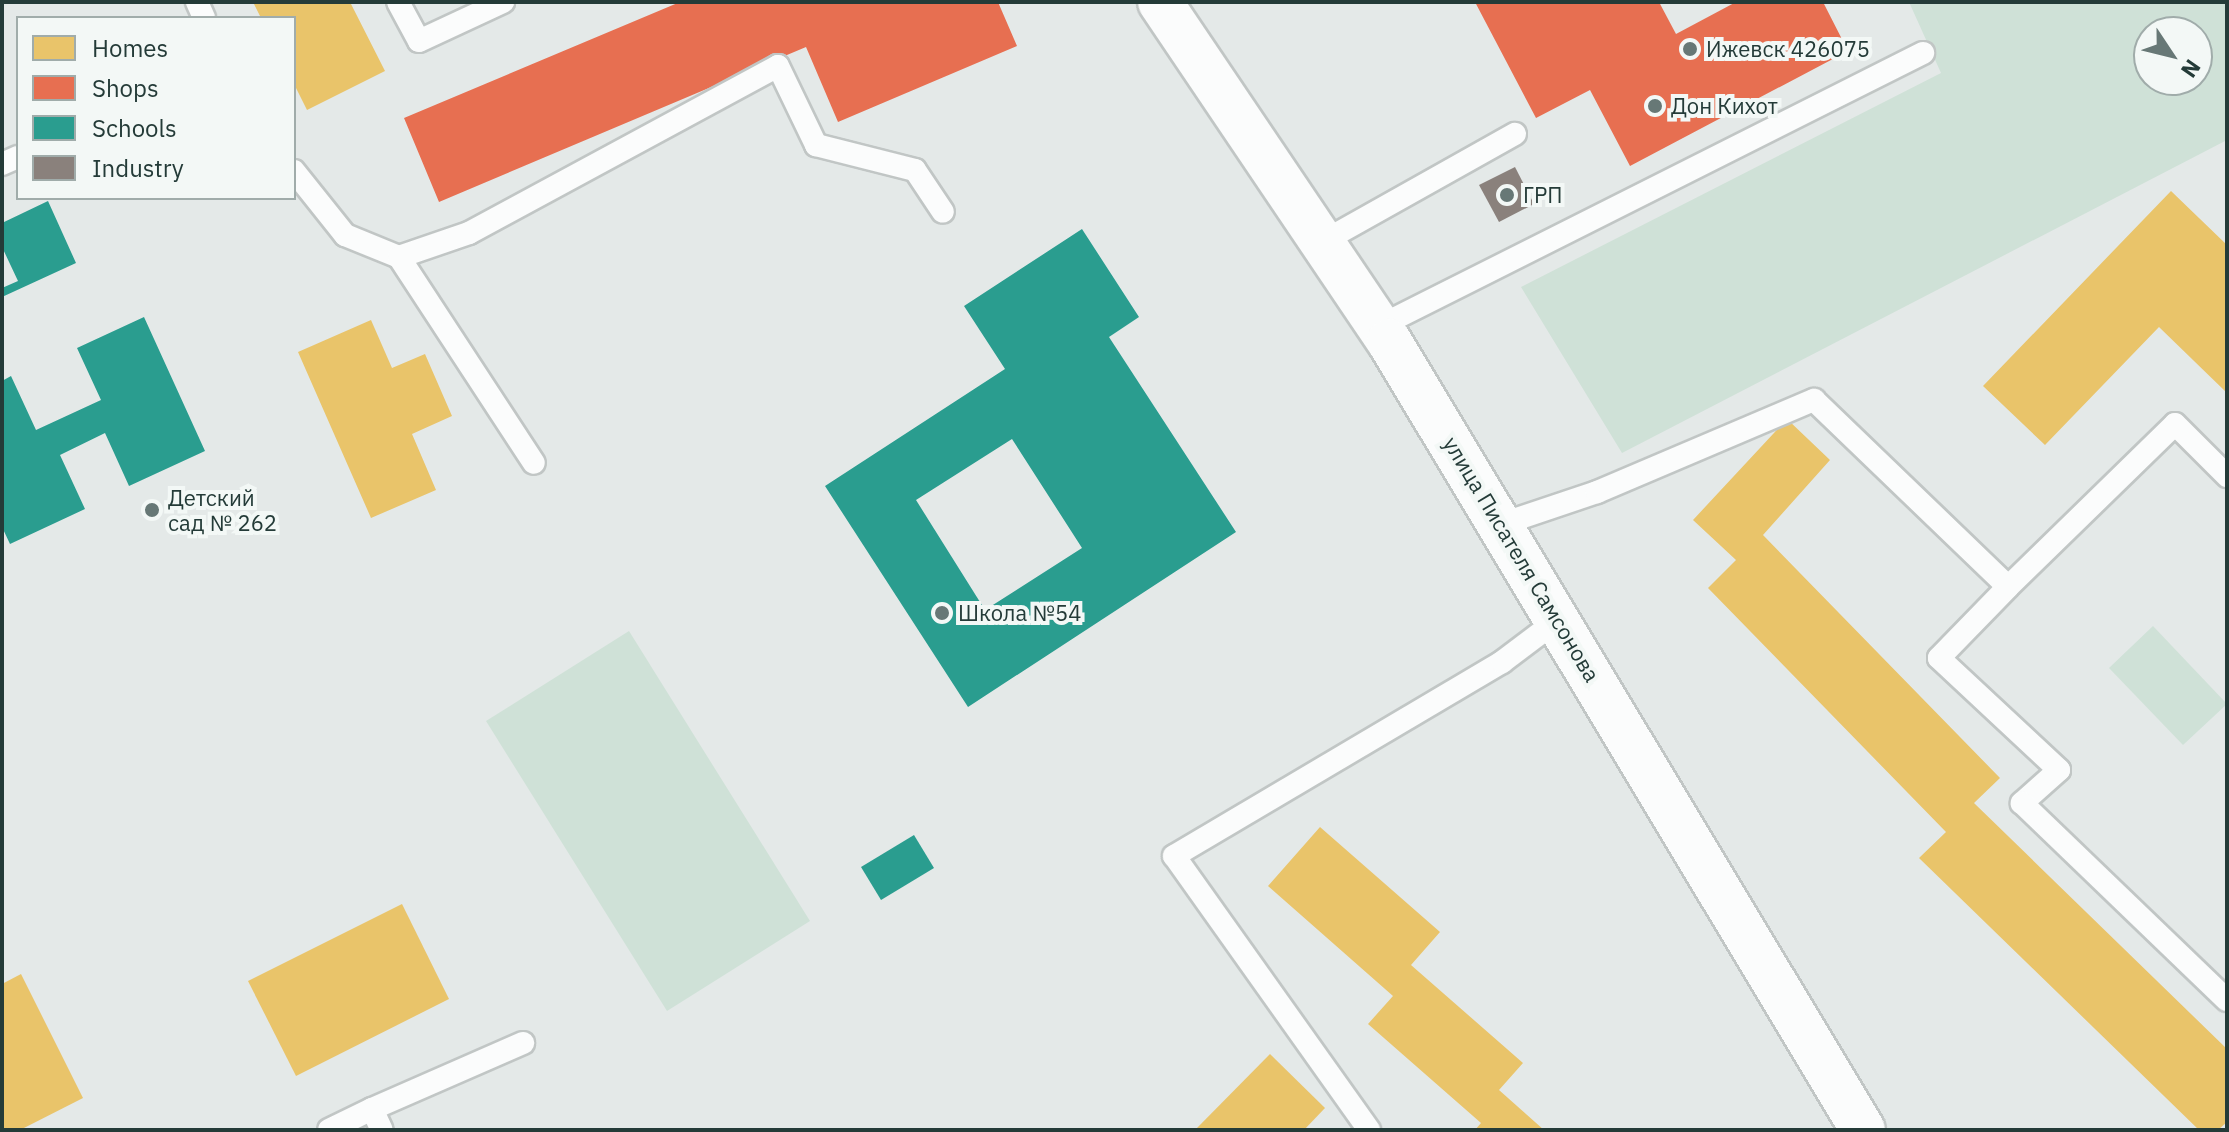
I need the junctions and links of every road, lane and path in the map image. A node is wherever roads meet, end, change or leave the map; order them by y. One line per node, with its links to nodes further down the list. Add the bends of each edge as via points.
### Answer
1 (398, 2): 2 (lane, via 419,41)
2 (503, 2)
3 (1160, 2): 8 (street, улица Писателя Самсонова)
4 (1923, 53): 10 (lane)
5 (1515, 134): 8 (lane)
6 (296, 174): 9 (lane, via 345,235)
7 (943, 212): 9 (lane, via 915,170 816,145 778,66 469,233)
8 (1324, 241): 10 (street, улица Писателя Самсонова)
9 (399, 257): 11 (lane)
10 (1380, 326): 13 (street, улица Писателя Самсонова)
11 (534, 463)
12 (2227, 476): 14 (lane, via 2175,424)
13 (1502, 524): 14 (lane, via 1597,492 1814,400); 15 (street, улица Писателя Самсонова)
14 (2008, 587): 16 (lane, via 1939,658 2059,770 2022,803)
15 (1559, 619): 21 (lane, via 1502,662 1174,856); 22 (street, улица Писателя Самсонова)
16 (2227, 1000)
17 (523, 1043): 18 (lane)
18 (372, 1109): 19 (lane); 20 (lane)
19 (329, 1130)
20 (382, 1130)
21 (1369, 1130)
22 (1863, 1130)

